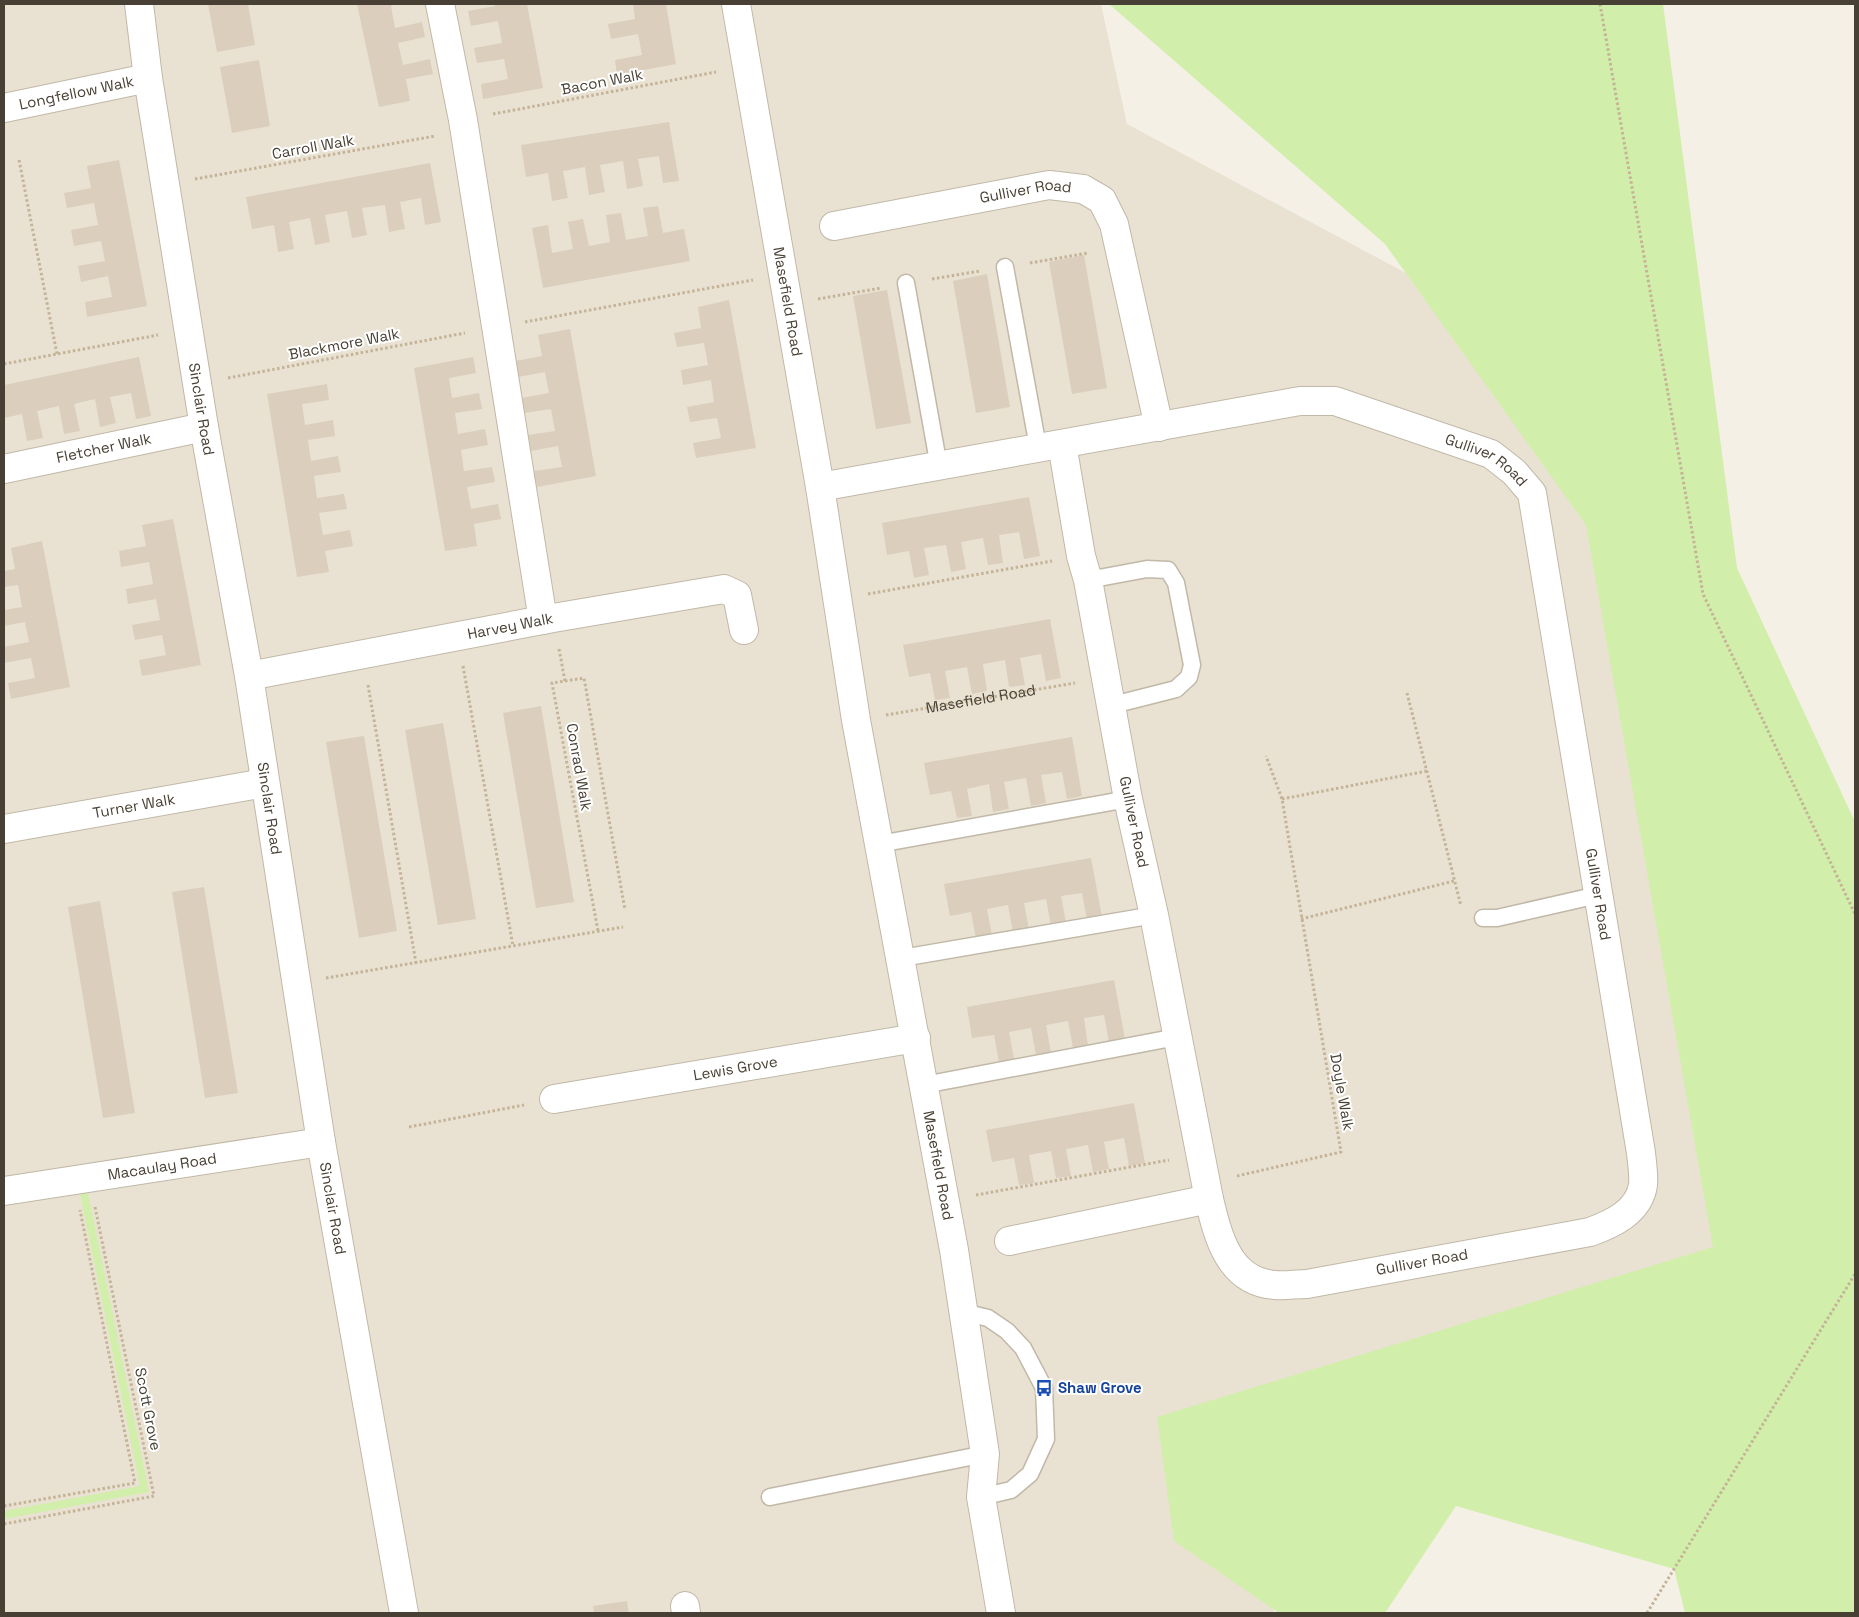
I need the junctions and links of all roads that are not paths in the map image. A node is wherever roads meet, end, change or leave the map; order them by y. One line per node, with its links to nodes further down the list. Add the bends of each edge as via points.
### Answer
1 (139, 4): 4 (street, Sinclair Road)
2 (440, 4): 16 (street, via 464,125 495,328)
3 (736, 4): 14 (street, Masefield Road)
4 (148, 78): 5 (street, Longfellow Walk); 9 (street, Sinclair Road)
5 (4, 108)
6 (834, 226): 10 (street, Gulliver Road, via 1049,185 1083,189 1102,200 1114,224)
7 (1005, 267): 11 (lane)
8 (906, 283): 12 (lane)
9 (204, 427): 13 (street, Fletcher Walk); 18 (street, Sinclair Road)
10 (1159, 427): 11 (street, Gulliver Road); 24 (street, Gulliver Road, via 1300,401 1335,402 1491,454 1514,472 1532,493)
11 (1050, 445): 12 (street, Gulliver Road); 15 (street, Gulliver Road)
12 (939, 467): 14 (street, Gulliver Road)
13 (4, 469)
14 (820, 487): 23 (street, Masefield Road, via 836,600)
15 (1084, 568): 19 (street, Gulliver Road); 19 (lane, via 1168,570 1176,583 1192,665 1190,677 1176,689)
16 (548, 619): 17 (street, Harvey Walk, via 724,589 738,596); 18 (street, Harvey Walk)
17 (744, 630)
18 (249, 676): 20 (street, Sinclair Road)
19 (1113, 705): 21 (street, Gulliver Road)
20 (265, 782): 22 (street, Turner Walk); 32 (street, Sinclair Road)
21 (1128, 799): 23 (lane); 25 (street, Gulliver Road)
22 (4, 829)
23 (879, 844): 27 (street, Masefield Road)
24 (1598, 895): 26 (lane, via 1497,918); 34 (street, Gulliver Road, via 1641,1153 1643,1185 1632,1208 1614,1223 1590,1232 1326,1280 1274,1285 1249,1277 1231,1260 1218,1238)
25 (1154, 915): 27 (lane); 28 (street, Gulliver Road)
26 (1483, 918)
27 (902, 958): 29 (street, Masefield Road)
28 (1177, 1037): 30 (lane); 34 (street, Gulliver Road)
29 (916, 1038): 30 (street, Masefield Road); 31 (street, Lewis Grove)
30 (924, 1085): 36 (street, Masefield Road)
31 (554, 1099)
32 (321, 1142): 33 (street, Macaulay Road); 40 (street, Sinclair Road)
33 (4, 1191)
34 (1209, 1200): 35 (street)
35 (1009, 1241)
36 (963, 1312): 37 (street, Masefield Road); 39 (lane, via 988,1318 1007,1331 1023,1348 1044,1388 1046,1439 1030,1474 1011,1490)
37 (985, 1454): 38 (lane); 39 (street, Masefield Road)
38 (770, 1496)
39 (981, 1497): 41 (street, Masefield Road)
40 (404, 1613)
41 (1002, 1613)

